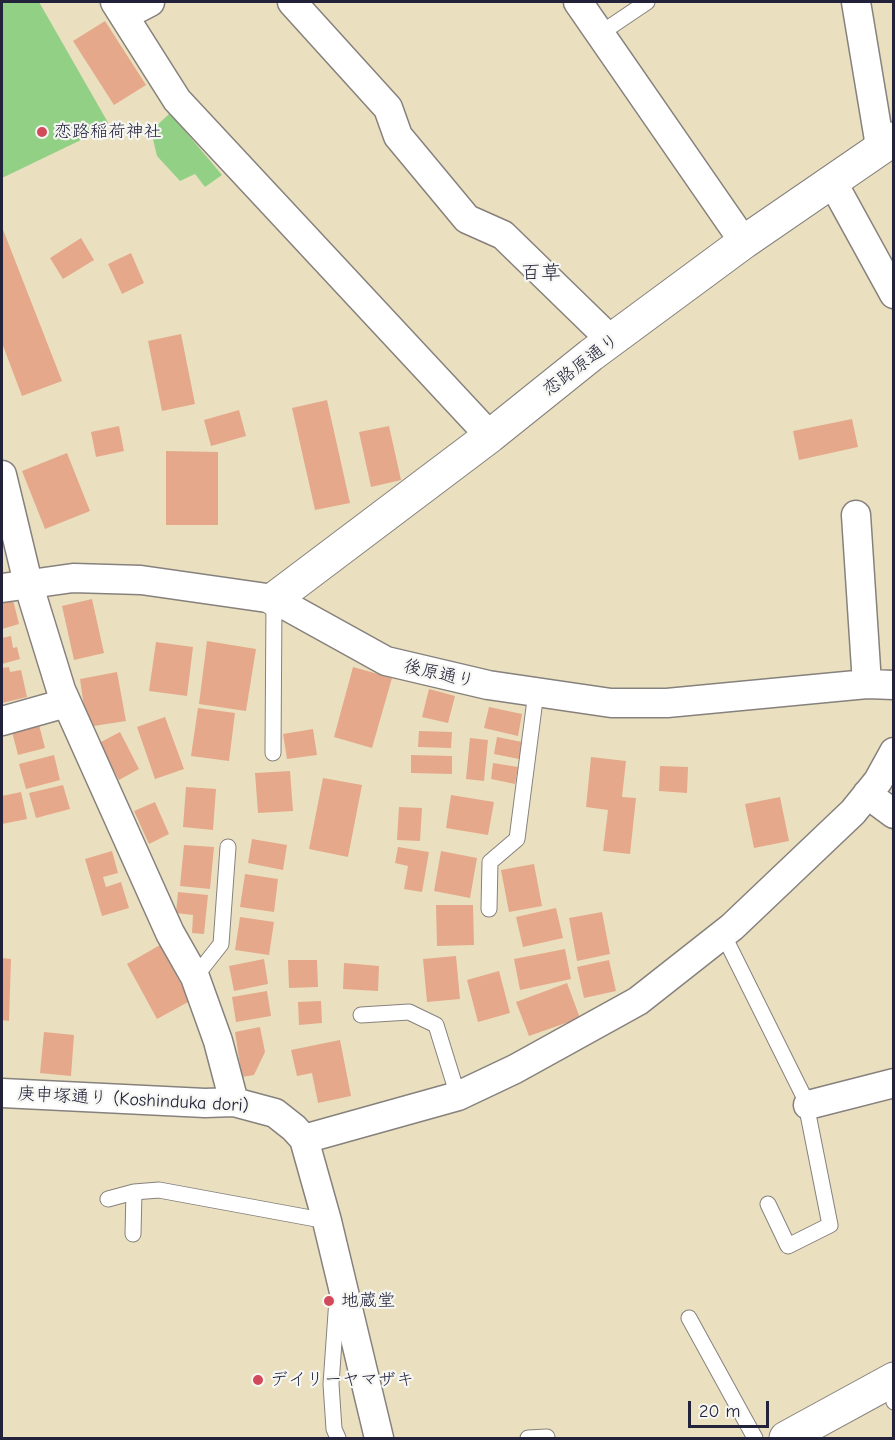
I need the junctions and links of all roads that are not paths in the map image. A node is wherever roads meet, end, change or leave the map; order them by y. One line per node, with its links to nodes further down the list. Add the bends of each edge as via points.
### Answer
1 (150, 2): 6 (street)
2 (292, 2): 12 (street, via 388,108 398,136 467,219 503,235)
3 (578, 2): 7 (street)
4 (647, 2): 7 (lane)
5 (856, 2): 8 (street)
6 (120, 8): 13 (street, via 177,100)
7 (601, 33): 10 (street)
8 (887, 142): 9 (street, 恋路原通り)
9 (834, 183): 10 (street, 恋路原通り); 11 (street)
10 (744, 242): 12 (street, 恋路原通り)
11 (894, 294)
12 (612, 341): 13 (street, 恋路原通り)
13 (490, 435): 17 (street, 恋路原通り)
14 (2, 475): 16 (street)
15 (855, 515): 18 (street)
16 (15, 586): 17 (street, 後原通り, via 73,578 141,579); 20 (street, via 44,642)
17 (274, 599): 19 (street, 後原通り, via 386,661 488,686); 23 (lane)
18 (880, 685): 19 (street, 後原通り, via 666,704 611,703)
19 (536, 692): 27 (lane, via 518,839 490,862)
20 (66, 703): 21 (street); 29 (street, via 170,933)
21 (2, 721)
22 (894, 752): 24 (street)
23 (273, 753)
24 (867, 794): 25 (street); 28 (street, via 853,812)
25 (894, 814)
26 (228, 847): 29 (lane, via 221,944)
27 (489, 909)
28 (723, 934): 33 (street, via 638,1001); 35 (lane)
29 (195, 976): 34 (street)
30 (361, 1015): 33 (lane, via 409,1012 436,1025)
31 (894, 1083): 35 (street)
32 (2, 1093): 34 (street, 庚申塚通り (Koshinduka dori))
33 (458, 1096): 36 (street)
34 (234, 1102): 36 (street, 庚申塚通り (Koshinduka dori), via 275,1113)
35 (808, 1105): 39 (lane, via 831,1225 788,1246)
36 (304, 1139): 40 (street)
37 (134, 1191): 38 (lane); 40 (lane, via 159,1190); 41 (lane)
38 (108, 1199)
39 (768, 1204)
40 (327, 1221): 42 (street)
41 (133, 1234)
42 (339, 1271): 46 (lane, via 331,1384); 47 (street)
43 (689, 1318): 49 (lane)
44 (892, 1388): 50 (street)
45 (547, 1437): 48 (lane)
46 (338, 1438)
47 (379, 1438)
48 (528, 1438)
49 (755, 1438)
50 (786, 1438)

